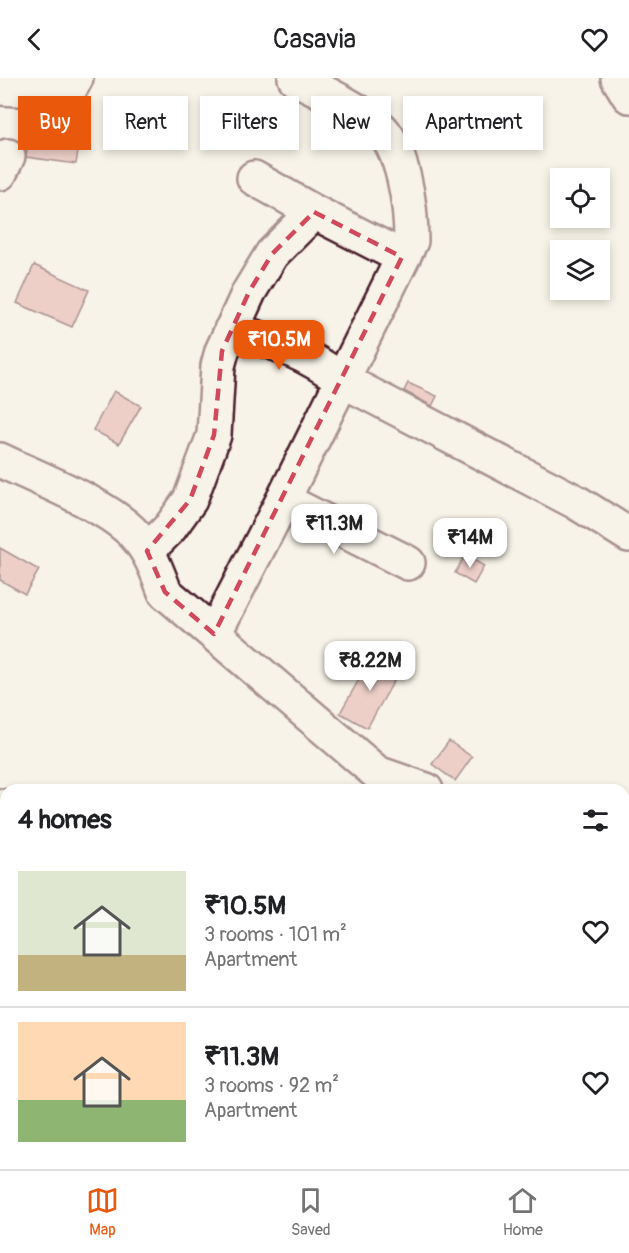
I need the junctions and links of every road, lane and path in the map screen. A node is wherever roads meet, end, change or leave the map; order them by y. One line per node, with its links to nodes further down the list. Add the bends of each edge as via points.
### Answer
1 (76, 78): 4 (main road, via 71,87 57,91)
2 (618, 78): 5 (main road)
3 (308, 81): 8 (main road, via 377,125 390,141 409,204 411,241)
4 (0, 88)
5 (629, 96)
6 (254, 178): 7 (main road)
7 (314, 212): 8 (main road); 9 (main road, via 272,254)
8 (402, 257): 10 (main road)
9 (231, 330): 10 (main road, via 280,343 320,363); 14 (main road, via 218,366 214,435 190,500)
10 (342, 380): 12 (main road); 13 (main road, via 576,502)
11 (0, 460): 14 (main road, via 93,505 134,534)
12 (283, 500): 15 (main road); 16 (main road)
13 (629, 535)
14 (147, 551): 16 (main road, via 165,592)
15 (408, 563)
16 (214, 634): 17 (main road, via 377,773)
17 (409, 784)

